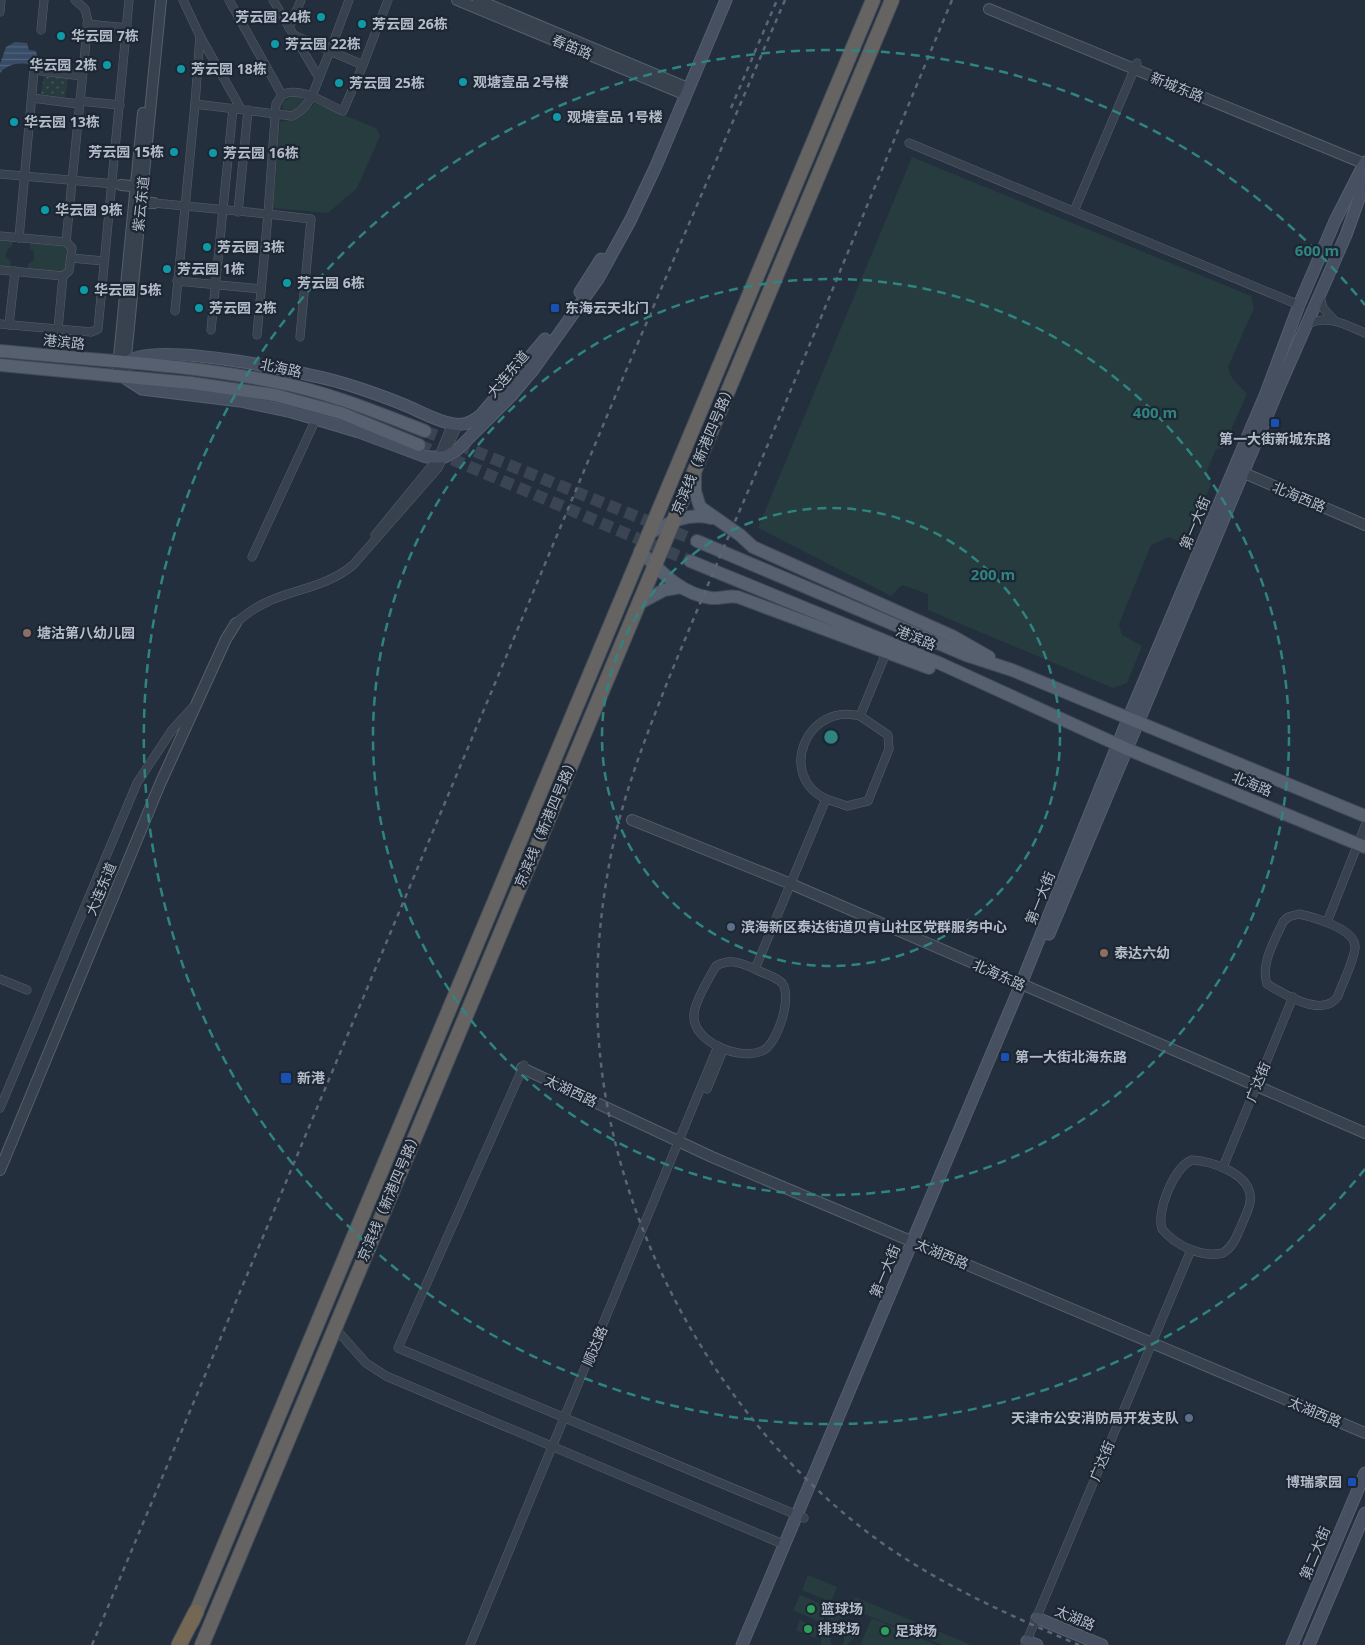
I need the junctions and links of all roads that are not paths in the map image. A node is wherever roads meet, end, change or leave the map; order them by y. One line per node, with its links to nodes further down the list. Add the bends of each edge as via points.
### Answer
1 (1, 0): 20 (street)
2 (44, 0): 24 (street)
3 (75, 0): 21 (street, via 85,9)
4 (129, 0): 22 (street)
5 (155, 0): 48 (street, 紫云东道)
6 (161, 0): 48 (street, 紫云东道)
7 (183, 0): 26 (street)
8 (229, 0): 33 (street)
9 (273, 0): 23 (street)
10 (301, 0): 23 (street)
11 (349, 0): 27 (street)
12 (388, 0): 28 (street)
13 (457, 0): 32 (street, 春笛路)
14 (478, 0): 32 (street, 春笛路)
15 (718, 0): 32 (main road, 大连东道)
16 (726, 0): 32 (main road, 大连东道)
17 (873, 0): 93 (highway, 京滨线（新港四号路）)
18 (892, 0): 88 (highway, 京滨线（新港四号路）)
19 (990, 6): 29 (street, 新城东路)
20 (0, 12)
21 (87, 24): 22 (street); 30 (street)
22 (128, 28): 38 (street)
23 (289, 28): 25 (street)
24 (41, 30)
25 (294, 35): 27 (street); 31 (street)
26 (200, 36): 37 (street); 39 (street)
27 (330, 51): 28 (street); 31 (street)
28 (363, 65): 35 (street, via 344,111)
29 (1136, 66): 42 (street, 新城东路); 54 (street)
30 (82, 76): 34 (street, via 34,70); 36 (street)
31 (318, 78): 35 (street)
32 (684, 90): 84 (main road, 大连东道, via 607,250 581,290 533,356 487,409 475,420); 87 (main road, 大连东道, via 630,221 598,279 511,396 458,448)
33 (282, 95): 35 (street, via 295,90); 40 (street, via 276,104)
34 (32, 98): 36 (street); 44 (street)
35 (311, 98): 40 (street, via 302,112 292,116)
36 (79, 102): 38 (street); 45 (street)
37 (195, 104): 39 (street); 51 (street)
38 (120, 105): 47 (street)
39 (241, 109): 40 (street); 52 (street); 53 (street)
40 (276, 113): 55 (street)
41 (909, 143): 54 (street)
42 (1365, 162): 68 (main road, 第一大街)
43 (0, 174): 44 (street)
44 (25, 176): 45 (street); 57 (street)
45 (71, 180): 47 (street); 58 (street)
46 (1365, 182): 67 (main road, 第一大街)
47 (116, 184): 48 (street); 60 (street)
48 (139, 186): 49 (street, 紫云东道)
49 (138, 202): 50 (street); 80 (street, 紫云东道)
50 (154, 203): 51 (street)
51 (184, 206): 52 (street); 64 (street)
52 (223, 210): 53 (street); 65 (street)
53 (238, 212): 55 (street)
54 (1074, 212): 68 (street)
55 (268, 214): 66 (street); 78 (street, via 310,218)
56 (0, 236): 57 (street)
57 (19, 238): 58 (street)
58 (66, 242): 59 (street, via 72,248)
59 (71, 258): 60 (street); 63 (street, via 69,271)
60 (104, 261): 74 (street, via 98,329 91,332)
61 (0, 270): 62 (street)
62 (15, 271): 63 (street); 73 (street)
63 (63, 276): 74 (street)
64 (177, 281): 65 (street); 69 (street)
65 (216, 284): 66 (street); 75 (street)
66 (261, 289): 77 (street)
67 (1320, 297): 70 (street, via 1323,308); 72 (main road, 第一大街)
68 (1299, 305): 89 (main road, 第一大街)
69 (175, 311)
70 (1334, 320): 72 (street); 76 (street)
71 (0, 324): 73 (street)
72 (1308, 324): 89 (main road, 第一大街)
73 (9, 325): 74 (street)
74 (58, 330)
75 (211, 330)
76 (1365, 333)
77 (258, 335)
78 (300, 337)
79 (0, 350): 80 (main road, 港滨路)
80 (122, 362): 82 (street, 紫云东道); 84 (main road, via 141,355 169,354 301,372 350,385); 85 (main road, 北海路, via 278,382 328,395)
81 (0, 365): 82 (main road)
82 (121, 377): 83 (main road, via 142,389 240,401); 86 (main road, 北海路, via 229,387 275,395 341,413)
83 (316, 419): 87 (main road, via 426,457); 96 (street)
84 (455, 424): 87 (street)
85 (425, 430)
86 (419, 445)
87 (441, 457): 101 (street, via 343,568 261,599 242,612)
88 (695, 469): 90 (highway, 京滨线（新港四号路）); 91 (main road, via 700,507)
89 (1238, 471): 92 (street, 北海西路); 107 (main road, 第一大街)
90 (672, 520): 91 (main road, via 694,516); 93 (main road); 98 (highway, 京滨线（新港四号路）)
91 (718, 520): 103 (main road, via 753,547 954,637)
92 (1365, 525)
93 (648, 534): 95 (highway, 京滨线（新港四号路）)
94 (696, 541): 103 (main road, via 966,656)
95 (640, 551): 98 (main road); 141 (highway, 京滨线（新港四号路）)
96 (252, 557)
97 (690, 561): 104 (main road, 港滨路)
98 (654, 565): 99 (main road); 100 (highway, 京滨线（新港四号路）)
99 (681, 587): 100 (main road, via 664,590); 102 (main road, via 712,598 738,597)
100 (638, 604): 131 (highway, 京滨线（新港四号路）)
101 (236, 623): 105 (street, 大连东道)
102 (886, 653): 104 (main road); 106 (street)
103 (1012, 670): 107 (main road, 北海路)
104 (1000, 692): 108 (main road, 港滨路)
105 (200, 699): 124 (street, via 172,730 137,783); 128 (street, 大连东道, via 160,784)
106 (860, 716): 109 (street, via 848,713 834,715 814,726 809,735 801,764 805,782); 109 (street, via 888,734 886,758 868,801 847,806)
107 (1133, 721): 108 (main road, 第一大街); 110 (main road, 北海路)
108 (1123, 747): 113 (main road, 北海路); 118 (main road, 第一大街)
109 (826, 799): 114 (street)
110 (1365, 816)
111 (632, 820): 114 (street, 北海东路)
112 (1365, 826): 113 (street)
113 (1361, 846): 115 (street)
114 (791, 884): 116 (street); 118 (street, 北海东路)
115 (1327, 922): 120 (street, via 1352,937 1356,946 1338,996 1328,1006); 120 (street, via 1299,914 1283,922 1264,976 1266,984)
116 (755, 969): 121 (street, via 738,962 724,962 716,966 710,975 694,1014 696,1028); 121 (street, via 781,982 786,992 787,1003 771,1046 751,1054)
117 (0, 979): 119 (street)
118 (1024, 986): 123 (street, 北海东路); 129 (main road, 第一大街)
119 (27, 990)
120 (1294, 998): 123 (street, 广达街)
121 (721, 1048): 126 (street, 顺达路)
122 (523, 1066): 126 (street, 太湖西路); 133 (street, via 398,1348)
123 (1256, 1087): 125 (street, 北海东路); 127 (street, 广达街)
124 (0, 1108)
125 (1365, 1133)
126 (683, 1141): 129 (street, 太湖西路); 133 (street, 顺达路)
127 (1223, 1167): 130 (street, via 1249,1188 1249,1206 1230,1249 1216,1255); 130 (street, via 1198,1160 1184,1163 1161,1210 1162,1229)
128 (0, 1170)
129 (917, 1241): 132 (street, 太湖西路); 139 (main road, 第一大街)
130 (1191, 1250): 132 (street, 广达街)
131 (334, 1327): 136 (street, via 366,1363 386,1376); 145 (highway, 京滨线（新港四号路）)
132 (1153, 1340): 134 (street, 太湖西路); 135 (street, 太湖西路); 142 (street, 广达街)
133 (567, 1419): 136 (street, 顺达路); 139 (street)
134 (1365, 1425)
135 (1365, 1433)
136 (555, 1447): 140 (street); 146 (street, 顺达路); 147 (street, 顺达路)
137 (1365, 1473): 151 (main road, 第二大街)
138 (1365, 1513): 152 (main road)
139 (801, 1517): 140 (main road, 第一大街); 149 (main road, 第一大街)
140 (785, 1545): 148 (main road, 第一大街)
141 (196, 1612): 144 (highway)
142 (1037, 1618): 143 (street, 广达街); 150 (main road, 太湖路)
143 (1030, 1644)
144 (181, 1645)
145 (202, 1645)
146 (470, 1645)
147 (475, 1645)
148 (742, 1645)
149 (751, 1645)
150 (1102, 1645)
151 (1292, 1645)
152 (1309, 1645)

